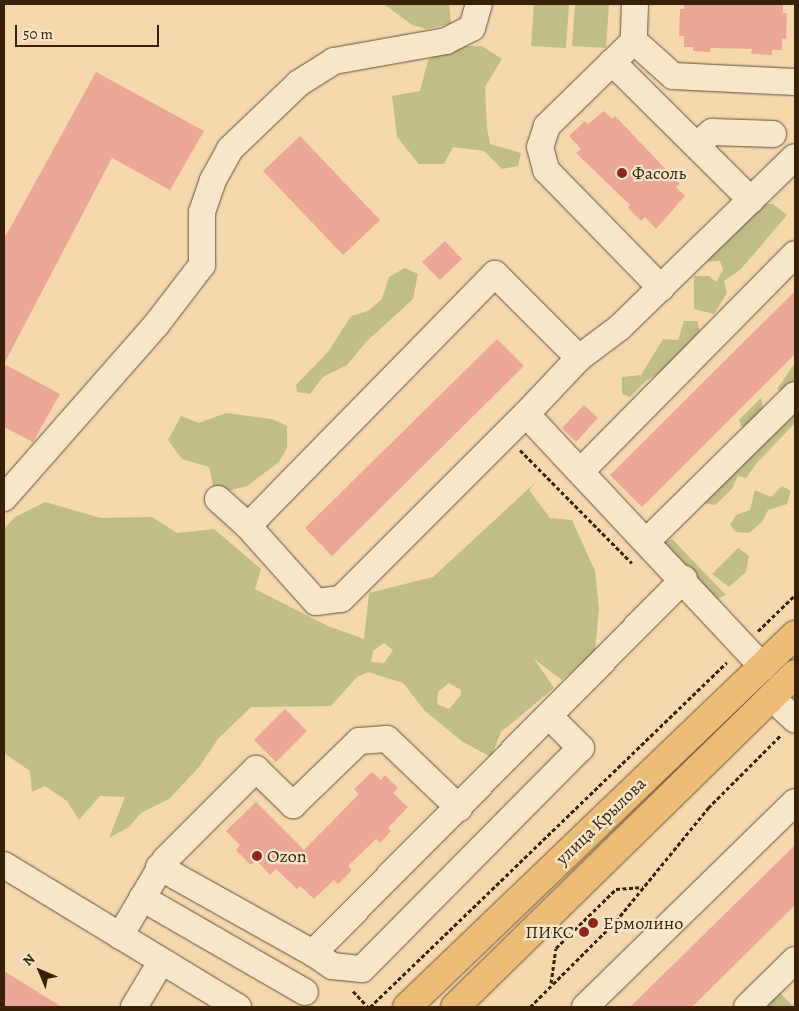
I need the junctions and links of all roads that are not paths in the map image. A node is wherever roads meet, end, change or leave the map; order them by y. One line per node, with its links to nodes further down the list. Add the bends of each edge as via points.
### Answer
1 (479, 4): 16 (street, via 472,28 446,41 334,61 300,83 230,149 213,180 202,212 202,265 156,325)
2 (635, 4): 3 (street)
3 (634, 41): 4 (street); 5 (street, via 673,76)
4 (612, 62): 7 (street); 11 (street, via 547,126 540,147 546,170)
5 (795, 82)
6 (773, 134): 7 (street, via 712,132)
7 (696, 145): 9 (street)
8 (795, 157): 9 (street)
9 (751, 200): 11 (street)
10 (795, 254): 15 (street)
11 (661, 288): 12 (street, via 619,328)
12 (579, 358): 14 (street); 18 (street, via 495,274)
13 (795, 395): 19 (street)
14 (526, 414): 15 (street); 18 (street, via 341,598 316,602)
15 (582, 470): 19 (street)
16 (4, 498)
17 (218, 499): 18 (street)
18 (248, 526)
19 (647, 541): 20 (street)
20 (684, 579): 22 (street); 24 (street)
21 (795, 635): 22 (main road, улица Крылова)
22 (763, 667): 38 (main road, улица Крылова)
23 (787, 686): 25 (street); 39 (main road, улица Крылова)
24 (550, 716): 27 (street); 32 (street, via 581,748 362,969 332,966)
25 (788, 726)
26 (795, 802): 40 (street)
27 (459, 808): 29 (street, via 387,739 359,741 293,805 256,769); 32 (street)
28 (4, 865): 31 (street)
29 (159, 867): 30 (street); 32 (street)
30 (142, 898): 31 (street); 35 (street)
31 (120, 936): 34 (street)
32 (313, 954)
33 (795, 960): 41 (street)
34 (161, 962): 36 (street); 37 (street)
35 (305, 992)
36 (144, 1004)
37 (238, 1007)
38 (407, 1007)
39 (455, 1007)
40 (585, 1007)
41 (748, 1007)

